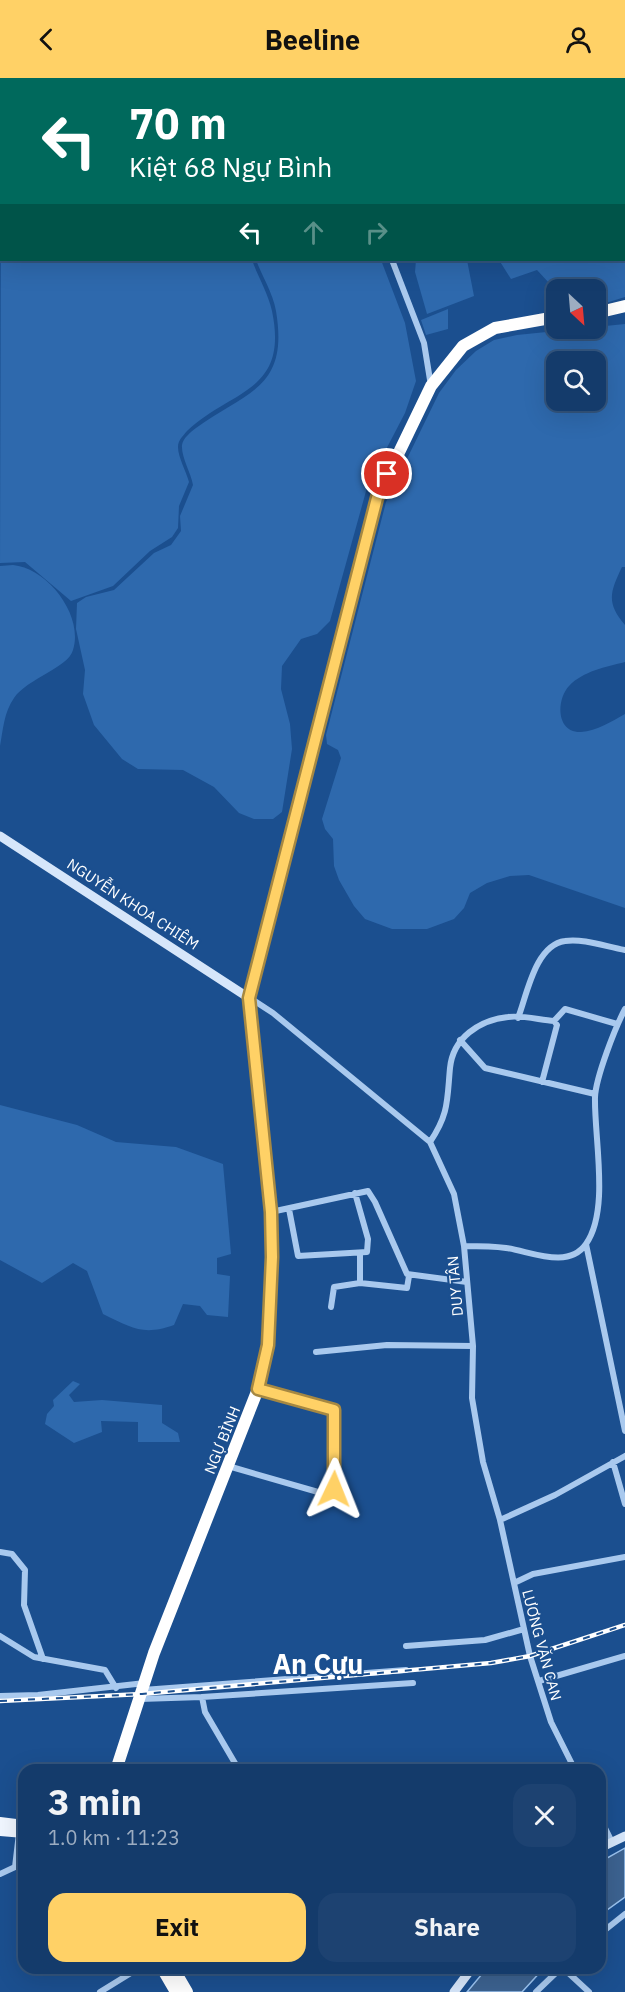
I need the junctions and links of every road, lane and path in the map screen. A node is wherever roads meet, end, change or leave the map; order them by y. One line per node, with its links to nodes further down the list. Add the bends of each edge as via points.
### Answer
1 (392, 261): 5 (street, via 424,343)
2 (625, 306): 3 (highway)
3 (606, 311)
4 (546, 318): 5 (highway, NGỰ BÌNH, via 480,334 463,346)
5 (431, 386): 8 (highway, NGỰ BÌNH, via 377,498)
6 (0, 836): 8 (street, NGUYỄN KHOA CHIÊM)
7 (625, 950): 10 (street, via 567,940 550,947 536,969)
8 (249, 998): 16 (street, DUY TÂN, via 273,1013); 19 (highway, NGỰ BÌNH)
9 (625, 1010): 12 (street)
10 (518, 1018): 11 (street); 13 (street, via 508,1017 472,1029)
11 (554, 1021): 12 (street, via 565,1009); 14 (street, via 557,1025)
12 (617, 1024): 15 (street)
13 (460, 1040): 14 (street, via 485,1068); 16 (street, via 451,1061 450,1094 443,1121)
14 (542, 1082): 15 (street)
15 (595, 1094): 20 (street, via 598,1194 592,1235)
16 (430, 1142): 21 (street, DUY TÂN, via 454,1194)
17 (355, 1193): 18 (street); 22 (street, via 368,1239 367,1252); 23 (street, via 368,1191)
18 (290, 1209): 19 (street); 22 (street, via 298,1256)
19 (271, 1212): 29 (highway, NGỰ BÌNH, via 268,1345)
20 (586, 1244): 21 (street, via 568,1256 557,1257 497,1246); 30 (street)
21 (464, 1246): 24 (street, DUY TÂN)
22 (360, 1253): 25 (street)
23 (410, 1276): 24 (street); 25 (street, via 407,1288)
24 (467, 1282): 27 (street, DUY TÂN)
25 (360, 1283): 26 (street, via 334,1287)
26 (331, 1307)
27 (473, 1346): 28 (street, via 387,1345); 35 (street, DUY TÂN, via 472,1398 483,1462)
28 (316, 1352)
29 (258, 1389): 33 (highway, NGỰ BÌNH); 33 (street, via 334,1410 334,1489 330,1493)
30 (625, 1431)
31 (625, 1456): 32 (street)
32 (613, 1461): 34 (street); 35 (street, via 555,1495)
33 (228, 1466): 48 (highway, NGỰ BÌNH)
34 (625, 1504)
35 (500, 1520): 38 (street, LƯƠNG VĂN CAN)
36 (0, 1552): 43 (street, via 12,1554 25,1570 24,1605)
37 (625, 1557): 38 (street, via 533,1574)
38 (514, 1583): 39 (street, LƯƠNG VĂN CAN)
39 (524, 1629): 41 (street, via 485,1640); 45 (street, LƯƠNG VĂN CAN)
40 (0, 1636): 43 (street)
41 (406, 1646)
42 (625, 1656): 45 (street)
43 (43, 1659): 47 (street, via 100,1667)
44 (406, 1670): 48 (street)
45 (539, 1681): 53 (street, LƯƠNG VĂN CAN, via 551,1722)
46 (413, 1683): 50 (street)
47 (116, 1688): 48 (street); 49 (street)
48 (143, 1690): 50 (street); 51 (highway, NGỰ BÌNH)
49 (0, 1696)
50 (202, 1697): 52 (street, via 205,1712)
51 (118, 1764)
52 (235, 1764)
53 (573, 1764)
54 (0, 1822): 55 (main road)
55 (18, 1829)
56 (606, 1830): 60 (street)
57 (0, 1831): 58 (main road)
58 (18, 1831)
59 (625, 1836): 60 (street)
60 (611, 1840): 61 (street)
61 (606, 1844)
62 (18, 1852): 63 (street, via 15,1867)
63 (0, 1874)
64 (625, 1914): 65 (street)
65 (606, 1929)
66 (129, 1974): 72 (street)
67 (166, 1974): 73 (highway)
68 (176, 1974): 74 (highway)
69 (468, 1974): 75 (street)
70 (556, 1974): 76 (street)
71 (569, 1974): 77 (street)
72 (100, 1992)
73 (176, 1992)
74 (187, 1992)
75 (454, 1992)
76 (536, 1992)
77 (589, 1992)

